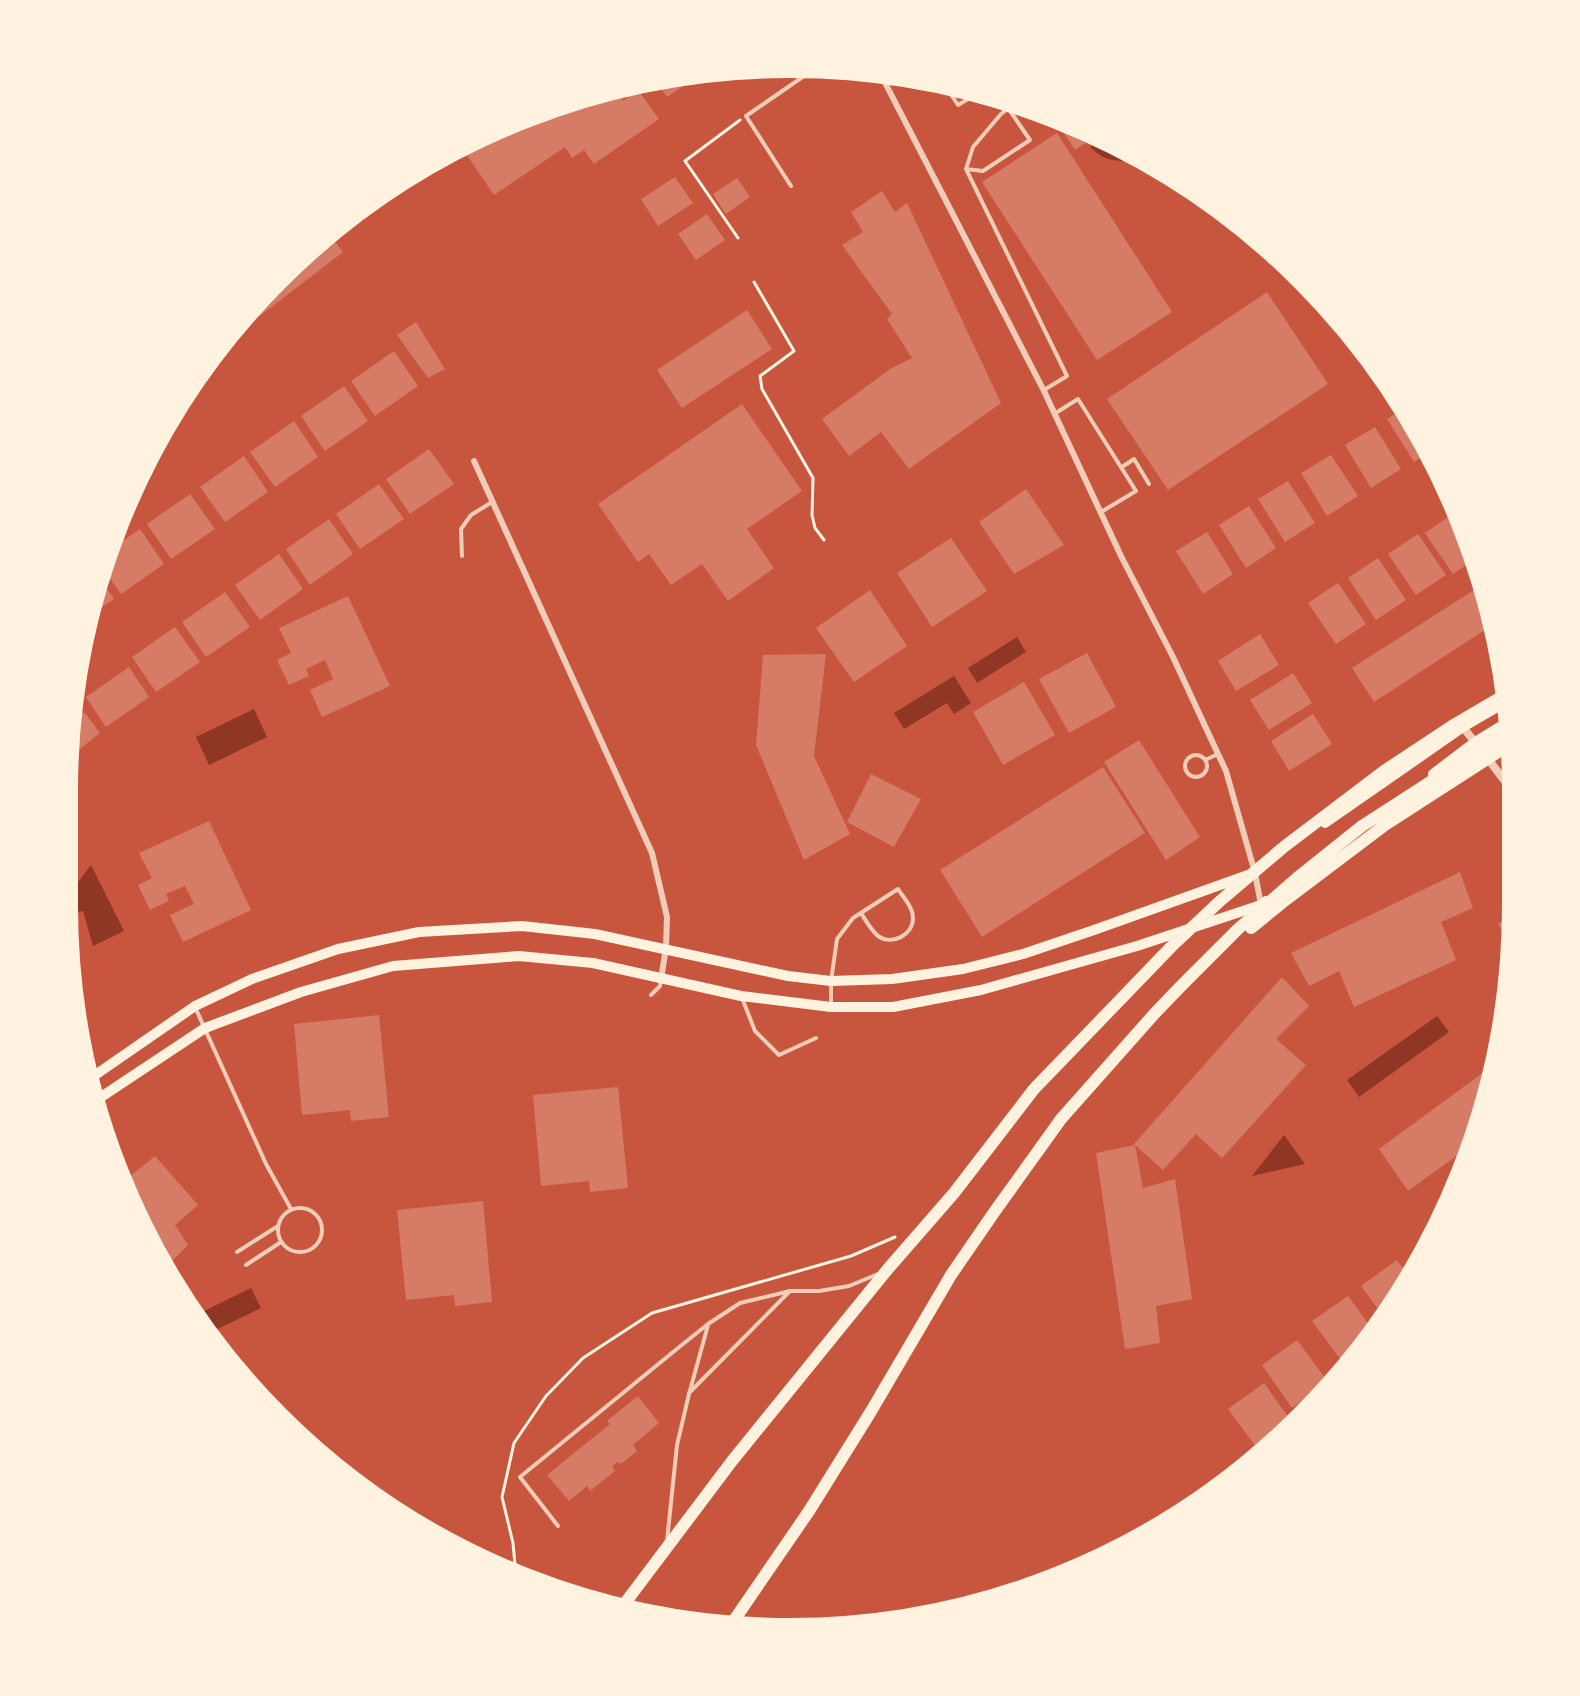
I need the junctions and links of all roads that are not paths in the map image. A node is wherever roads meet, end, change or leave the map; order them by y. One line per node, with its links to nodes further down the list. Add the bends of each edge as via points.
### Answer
1 (806, 74): 7 (lane, via 746,116)
2 (884, 80): 8 (street)
3 (949, 92): 4 (lane, via 958,105)
4 (971, 97)
5 (1008, 108): 6 (lane, via 973,147); 6 (lane, via 1030,140 983,171)
6 (966, 169): 8 (lane, via 1067,376)
7 (791, 186)
8 (1044, 391): 9 (street)
9 (1054, 414): 11 (lane, via 1078,399); 14 (street)
10 (474, 461): 13 (street)
11 (1122, 467): 12 (lane, via 1134,459); 14 (lane, via 1136,491)
12 (1149, 484)
13 (492, 502): 15 (lane, via 471,515 461,530); 29 (street, via 652,853 667,917)
14 (1101, 512): 23 (street)
15 (462, 556)
16 (1500, 698): 46 (highway, via 1384,771 1220,901 1035,1089 954,1193)
17 (1501, 705): 19 (main road)
18 (1503, 725): 21 (main road)
19 (1463, 727): 21 (street); 26 (main road)
20 (1504, 734): 32 (highway, via 1344,840 1238,930)
21 (1475, 742): 25 (street); 27 (main road, via 1327,860)
22 (1505, 747): 32 (highway, via 1385,825 1282,902)
23 (1218, 754): 24 (lane); 26 (street)
24 (1205, 760): 24 (lane, via 1207,767 1200,776 1187,772 1185,765 1190,756 1200,755)
25 (1506, 782)
26 (1255, 873): 27 (street); 31 (main road, via 1023,954 963,969 892,979)
27 (1260, 905): 36 (main road, via 1137,946 981,990 893,1007)
28 (861, 913): 28 (lane, via 898,889 912,911 912,926 902,937 889,940 876,934); 31 (lane, via 837,939)
29 (666, 948): 30 (street); 31 (main road, via 761,971); 35 (main road, via 596,934 522,926 419,932 338,950 252,979)
30 (661, 979): 33 (lane); 34 (main road); 37 (main road, via 593,963 519,956 393,966 301,992)
31 (831, 981): 36 (lane)
32 (1183, 984): 53 (highway, via 1061,1119 995,1211 951,1275 809,1511)
33 (651, 996)
34 (741, 996): 36 (main road); 38 (lane, via 755,1031 779,1055)
35 (195, 1006): 37 (lane); 39 (main road)
36 (831, 1007)
37 (205, 1028): 40 (main road); 41 (lane, via 266,1164)
38 (816, 1038)
39 (94, 1076)
40 (100, 1098)
41 (291, 1209): 42 (lane); 43 (lane, via 305,1208 317,1216 321,1236 305,1251 291,1250)
42 (278, 1226): 43 (lane); 44 (lane)
43 (281, 1242): 45 (lane)
44 (237, 1252)
45 (246, 1265)
46 (887, 1270): 47 (lane, via 849,1286); 51 (highway)
47 (790, 1291): 48 (lane, via 740,1303); 49 (lane)
48 (708, 1324): 49 (lane); 50 (lane, via 520,1477)
49 (689, 1394): 51 (lane, via 677,1445)
50 (558, 1526)
51 (667, 1547): 52 (highway)
52 (625, 1603)
53 (734, 1620)

